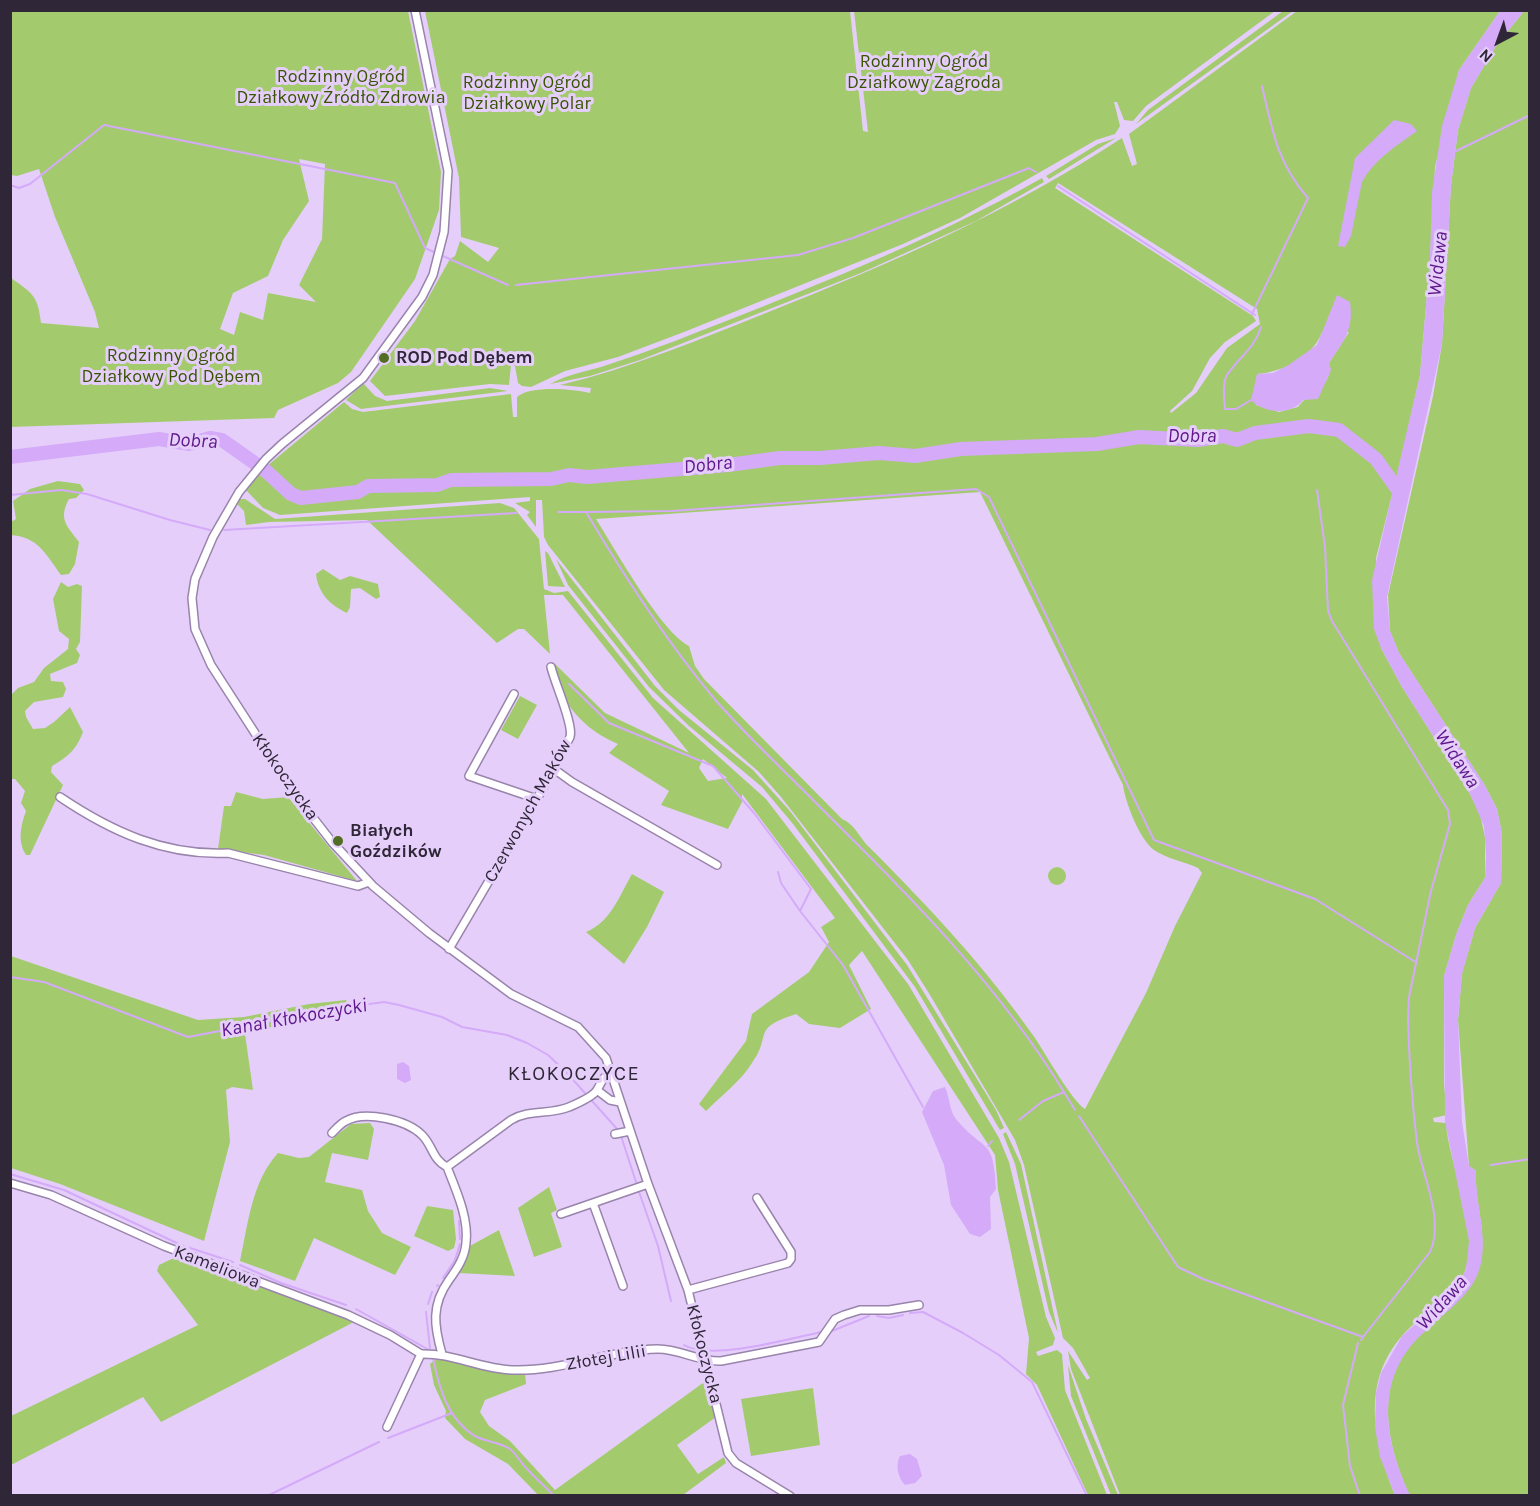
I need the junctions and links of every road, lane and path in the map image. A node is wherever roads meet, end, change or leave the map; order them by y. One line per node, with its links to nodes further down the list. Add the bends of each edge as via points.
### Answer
1 (415, 10): 8 (street, Kłokoczycka, via 448,171 438,261 422,297 363,378 250,477 224,517 195,579 192,598 195,629 211,665 293,792)
2 (551, 668): 4 (street, Czerwonych Maków, via 572,732)
3 (514, 694): 6 (street, via 469,776)
4 (554, 769): 6 (street, Czerwonych Maków); 7 (street)
5 (60, 797): 8 (street, via 102,825 166,849 228,853 358,886)
6 (537, 799): 9 (street, Czerwonych Maków)
7 (717, 865)
8 (369, 882): 9 (street, Kłokoczycka)
9 (449, 949): 10 (street, Kłokoczycka, via 511,994 578,1027 598,1046)
10 (611, 1073): 11 (street); 12 (street, Kłokoczycka)
11 (591, 1094): 12 (street); 16 (street, via 560,1111 519,1115)
12 (620, 1102): 13 (street, Kłokoczycka)
13 (630, 1131): 15 (street); 18 (street, Kłokoczycka)
14 (332, 1133): 16 (street, via 347,1120 358,1117 398,1122 420,1132 437,1161)
15 (615, 1134)
16 (447, 1167): 26 (street, via 462,1208 466,1242 435,1310)
17 (10, 1183): 25 (street, Kameliowa, via 51,1195 164,1246 348,1315)
18 (648, 1184): 20 (street); 23 (street, Kłokoczycka)
19 (757, 1198): 23 (street, via 791,1252 788,1263)
20 (593, 1203): 21 (street); 22 (street)
21 (561, 1214)
22 (623, 1286)
23 (688, 1290): 27 (street, Kłokoczycka)
24 (919, 1305): 27 (street, Złotej Lilii, via 852,1312 835,1319 819,1342 736,1359)
25 (422, 1354): 26 (street, Złotej Lilii); 28 (street)
26 (442, 1354): 27 (street, Złotej Lilii, via 493,1369 516,1370 661,1349)
27 (706, 1358): 29 (street, Kłokoczycka, via 730,1457)
28 (387, 1426)
29 (790, 1496)

